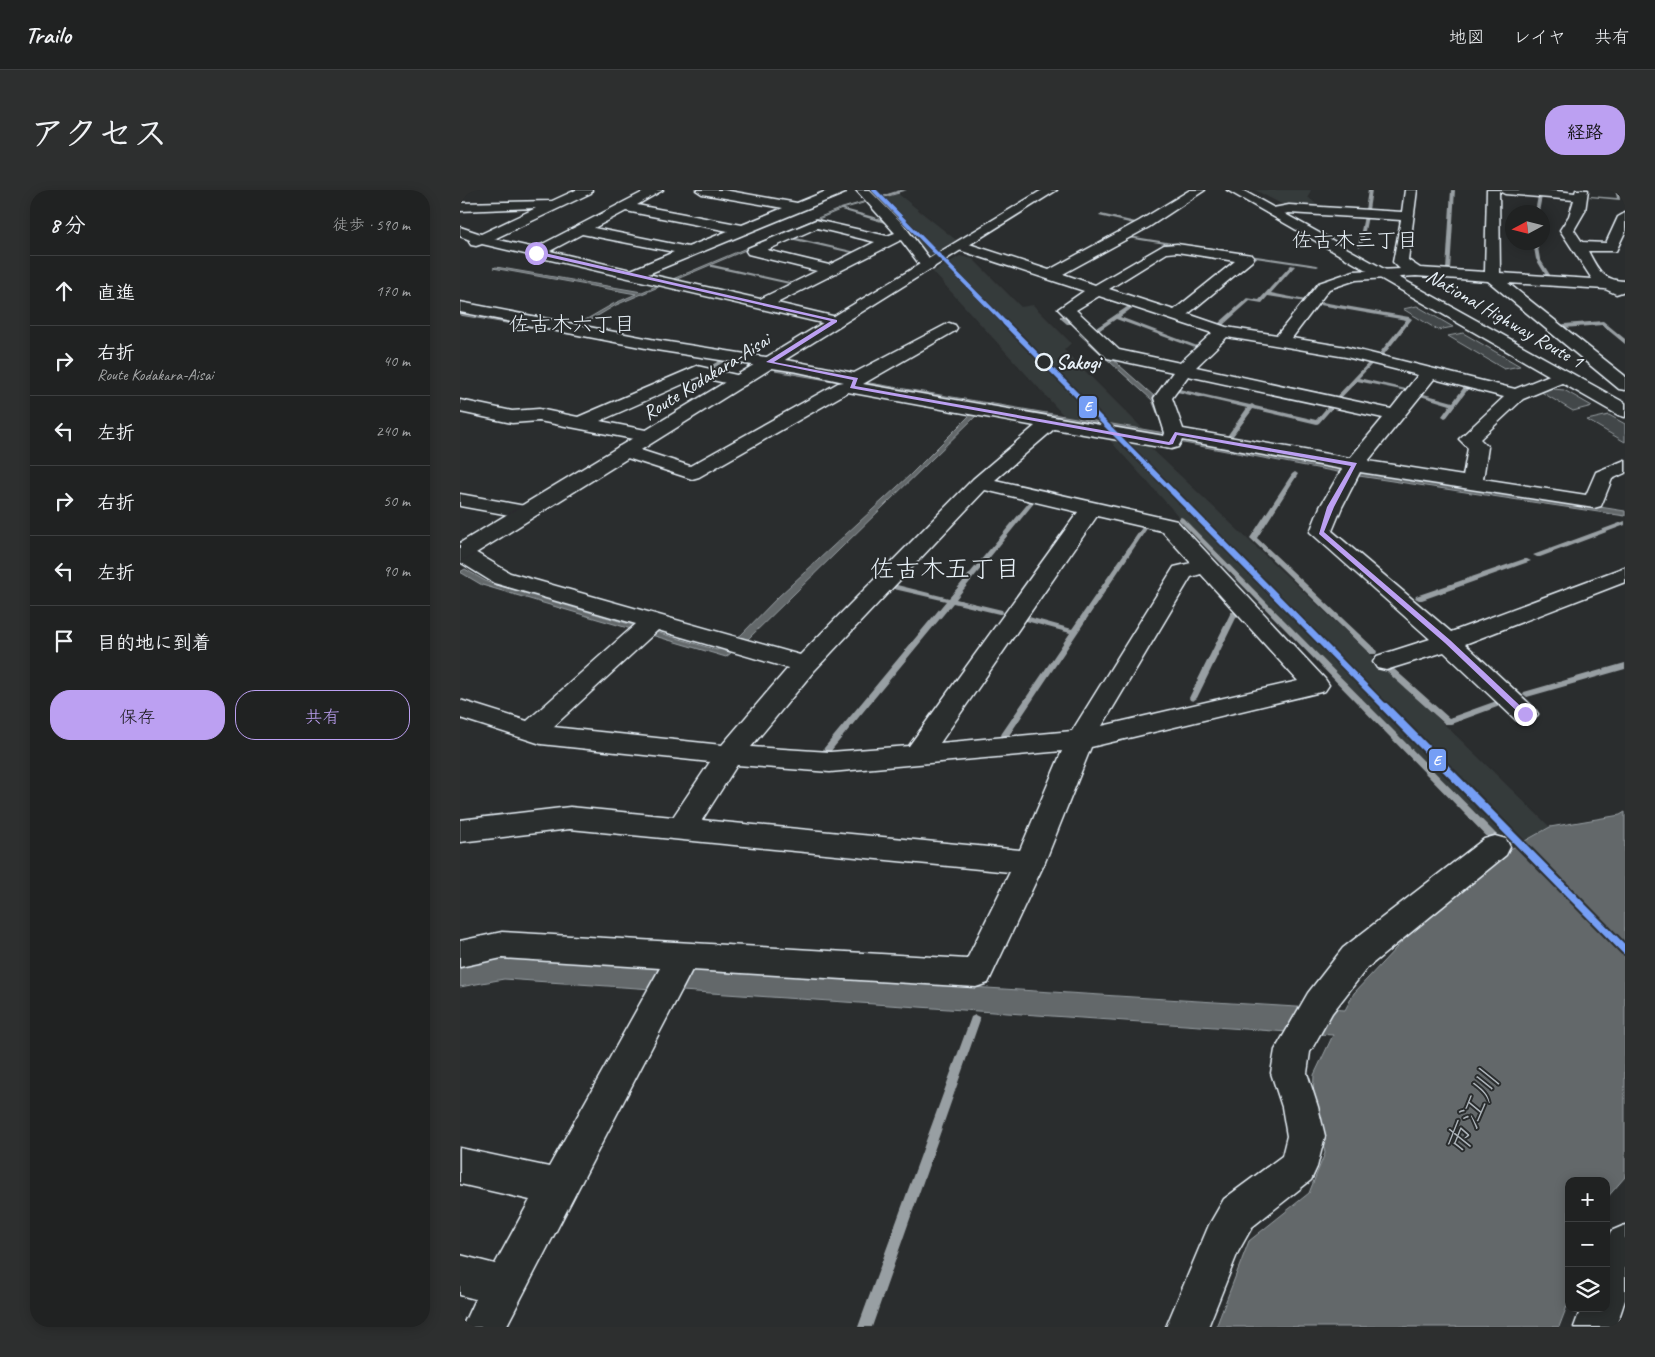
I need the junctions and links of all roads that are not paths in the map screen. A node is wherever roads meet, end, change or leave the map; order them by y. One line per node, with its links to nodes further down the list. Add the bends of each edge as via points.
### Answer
1 (586, 190): 14 (main road)
2 (657, 190): 16 (main road)
3 (702, 190): 17 (main road)
4 (840, 190): 17 (main road)
5 (1052, 190): 28 (main road, Route Kodakara-Aisai)
6 (1199, 190): 37 (main road)
7 (1233, 190): 19 (main road, National Highway Route 1)
8 (1411, 190): 20 (main road)
9 (1493, 190): 39 (main road)
10 (1506, 190): 11 (main road)
11 (1582, 194): 29 (main road, via 1576,218 1567,230)
12 (868, 196): 25 (main road)
13 (1315, 197): 18 (main road)
14 (559, 203): 15 (main road); 26 (main road)
15 (460, 207)
16 (624, 207): 22 (main road); 23 (main road)
17 (798, 207): 22 (main road)
18 (1330, 211): 19 (main road, via 1289,209); 20 (main road)
19 (1273, 212): 36 (main road, National Highway Route 1)
20 (1408, 216): 35 (main road, via 1400,262)
21 (1625, 217): 29 (main road, via 1611,248)
22 (742, 229): 31 (main road)
23 (581, 230): 31 (main road); 32 (main road)
24 (460, 231): 26 (main road)
25 (903, 234): 27 (main road); 33 (main road)
26 (482, 240): 30 (main road); 32 (main road)
27 (889, 241): 34 (main road); 34 (main road, via 816,224 753,251)
28 (961, 246): 33 (main road, Route Kodakara-Aisai); 37 (main road)
29 (1578, 246): 40 (main road, via 1600,280)
30 (460, 248)
31 (689, 251): 38 (main road)
32 (536, 253): 38 (main road)
33 (928, 266): 46 (main road, Route Kodakara-Aisai)
34 (831, 270): 43 (main road)
35 (1416, 272): 36 (main road); 39 (main road)
36 (1384, 273): 49 (main road, via 1354,276 1324,286); 53 (main road, National Highway Route 1)
37 (1052, 274): 41 (main road)
38 (631, 275): 43 (main road)
39 (1492, 277): 40 (main road); 56 (main road)
40 (1618, 285): 42 (main road)
41 (1097, 289): 45 (main road); 45 (main road, via 1164,249 1247,258); 51 (main road, via 1066,309 1114,354)
42 (1625, 295)
43 (761, 305): 46 (main road)
44 (460, 308): 50 (main road, via 656,345)
45 (1177, 315): 48 (main road)
46 (835, 321): 50 (main road, Route Kodakara-Aisai)
47 (949, 328): 55 (main road)
48 (1223, 331): 49 (main road); 51 (main road)
49 (1281, 341): 52 (main road, via 1346,352)
50 (769, 362): 54 (main road, Route Kodakara-Aisai); 55 (main road)
51 (1185, 368): 60 (main road); 64 (main road, via 1163,398)
52 (1429, 374): 57 (main road); 60 (main road)
53 (1563, 376): 57 (main road); 59 (main road, National Highway Route 1)
54 (739, 381): 61 (main road, via 701,372); 63 (main road, Route Kodakara-Aisai)
55 (853, 383): 62 (main road); 65 (main road, via 692,473)
56 (1625, 385)
57 (1517, 395): 69 (main road, via 1469,439 1478,447)
58 (460, 406): 61 (main road, via 512,417 539,415)
59 (1625, 411)
60 (1395, 415): 67 (main road)
61 (580, 422): 63 (main road)
62 (1050, 423): 64 (main road); 68 (main road)
63 (650, 436): 65 (main road, Route Kodakara-Aisai)
64 (1174, 437): 67 (main road)
65 (625, 450): 72 (main road, Route Kodakara-Aisai)
66 (1625, 466): 69 (main road, via 1603,476 1594,502)
67 (1352, 469): 69 (main road); 77 (main road, via 1330,507 1321,532)
68 (980, 483): 71 (main road); 79 (main road)
69 (1472, 484)
70 (460, 500): 72 (main road)
71 (1091, 510): 74 (main road, via 1169,526); 85 (main road)
72 (525, 512): 73 (main road, Route Kodakara-Aisai)
73 (460, 553): 76 (main road, via 502,578)
74 (1205, 566): 83 (main road, via 1182,572); 83 (main road, via 1316,685)
75 (1625, 574): 77 (main road)
76 (646, 628): 79 (main road, via 735,645); 82 (main road)
77 (1448, 642): 78 (main road); 81 (main road)
78 (1386, 662)
79 (805, 665): 84 (main road)
80 (460, 709): 82 (main road)
81 (1525, 714)
82 (531, 732): 84 (main road)
83 (1080, 740): 85 (main road); 89 (main road)
84 (729, 755): 85 (main road, via 830,762); 86 (main road)
85 (917, 755)
86 (682, 827): 87 (main road, via 570,818); 89 (main road)
87 (460, 831)
88 (1495, 847): 100 (main road, via 1354,958 1320,1003 1293,1050 1289,1073 1306,1136 1298,1167 1238,1213 1223,1239)
89 (1030, 862): 91 (main road, via 976,973)
90 (460, 954): 91 (main road, via 502,945)
91 (675, 972): 93 (main road)
92 (460, 1166): 93 (main road)
93 (558, 1188): 97 (main road)
94 (1625, 1245): 96 (main road)
95 (460, 1276): 97 (main road)
96 (1610, 1285)
97 (505, 1287): 99 (main road)
98 (1601, 1312): 101 (main road)
99 (483, 1327)
100 (1187, 1327)
101 (1595, 1327)

